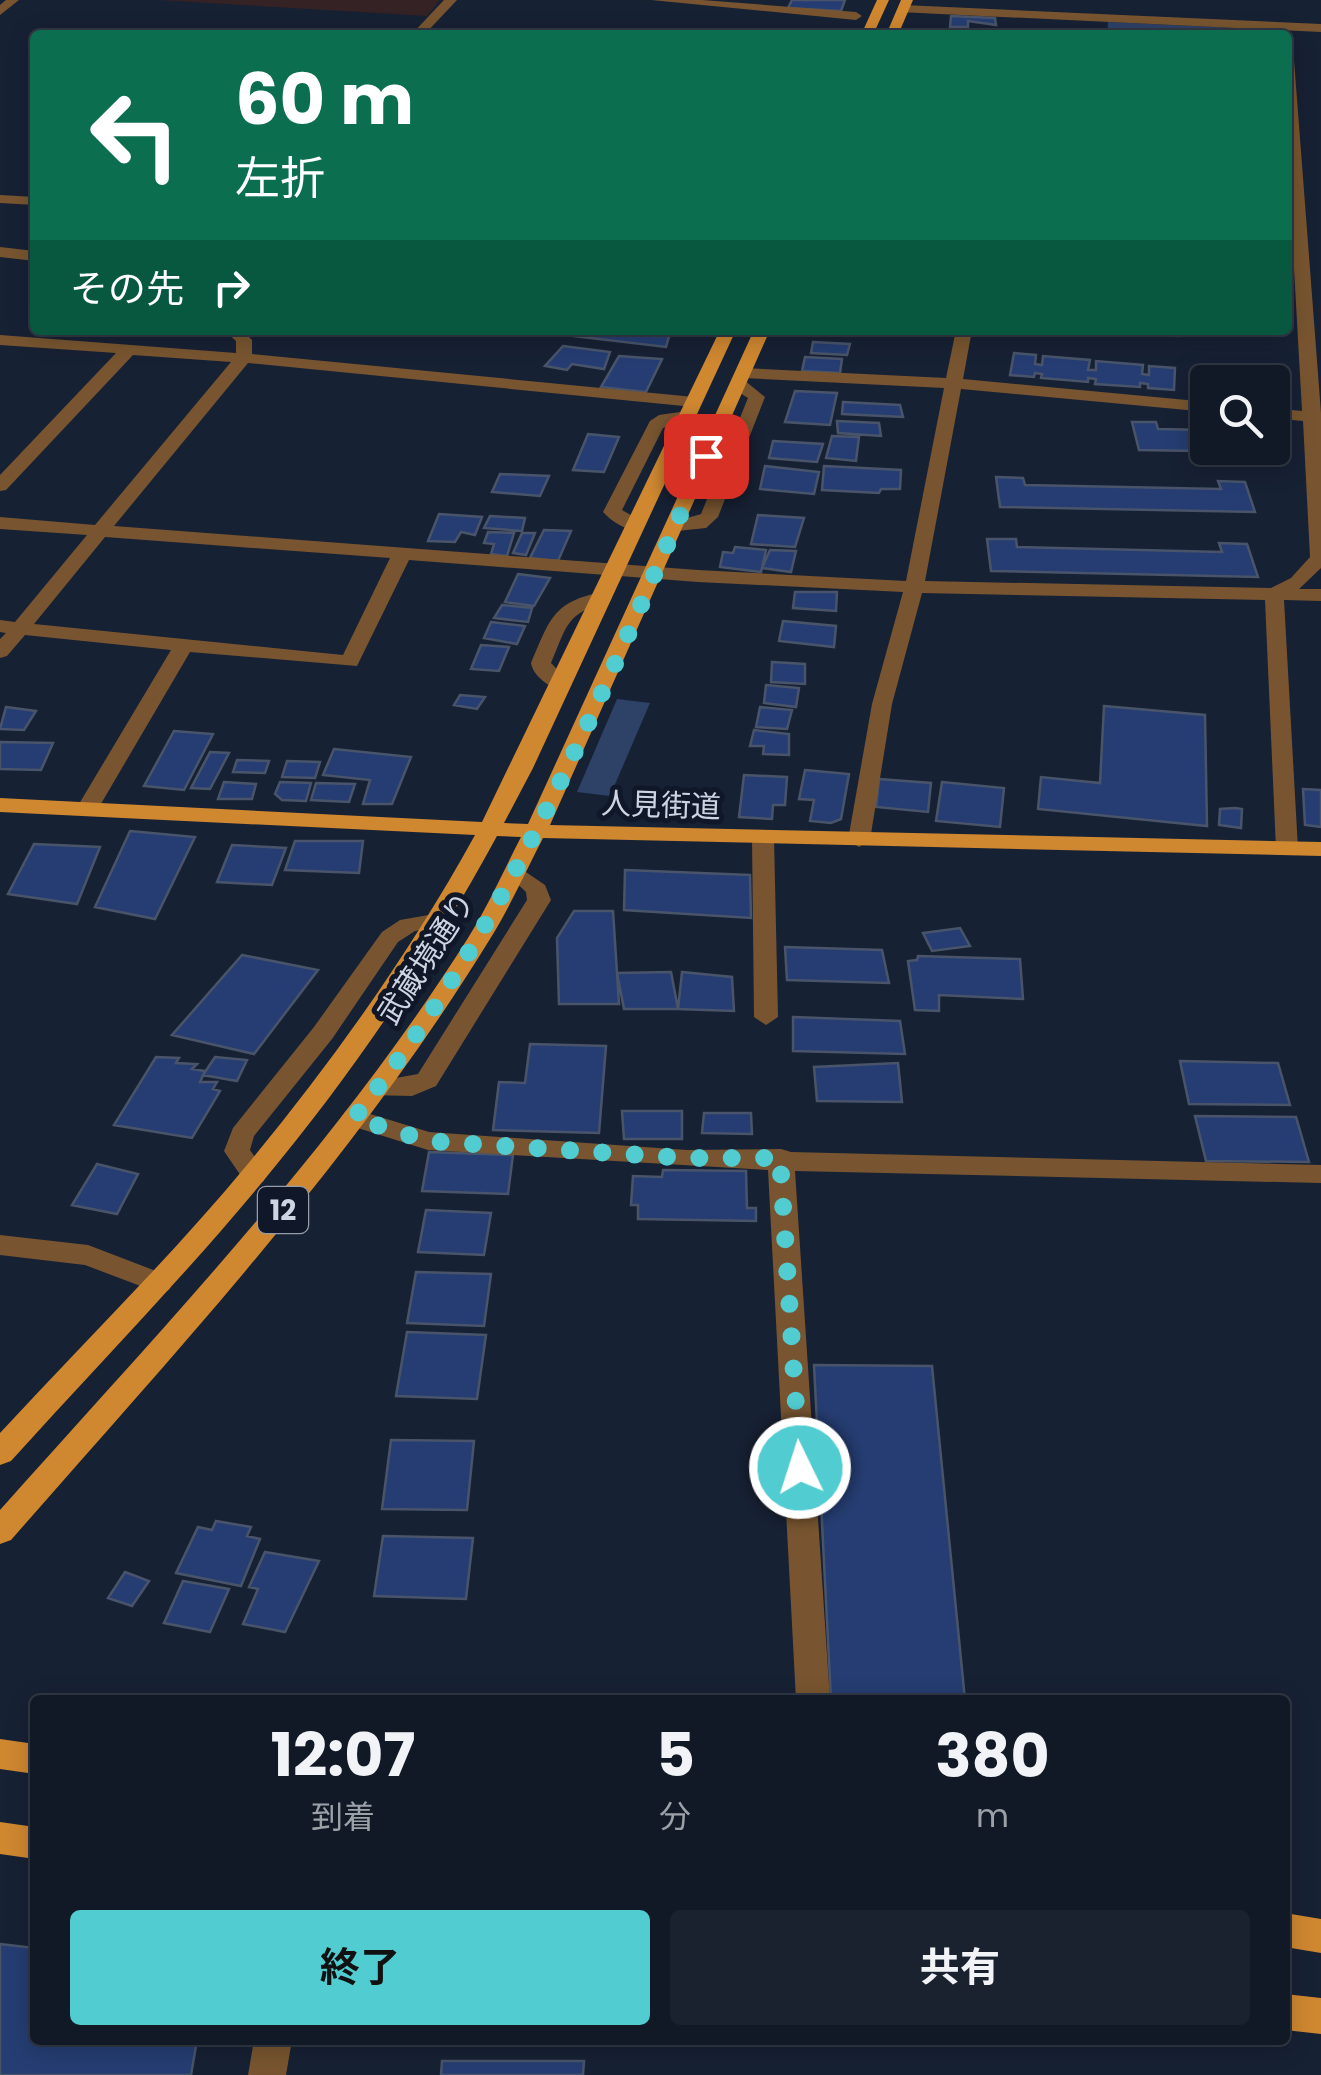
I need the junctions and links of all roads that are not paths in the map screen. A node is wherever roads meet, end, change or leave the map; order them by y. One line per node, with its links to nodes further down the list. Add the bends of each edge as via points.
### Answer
1 (13, 0): 7 (street)
2 (451, 0): 12 (street)
3 (657, 0): 9 (street)
4 (1022, 0): 8 (street)
5 (881, 4): 9 (street); 14 (main road)
6 (905, 5): 8 (street); 15 (main road)
7 (0, 11)
8 (1020, 15): 10 (street)
9 (856, 16): 13 (street)
10 (1101, 18): 16 (street); 17 (street, via 1157,16)
11 (1321, 28): 18 (street)
12 (422, 30)
13 (849, 30)
14 (869, 30)
15 (894, 30)
16 (1100, 30)
17 (1276, 30)
18 (1292, 30)
19 (1292, 193): 24 (street)
20 (0, 199): 21 (street)
21 (30, 201)
22 (0, 252): 23 (street)
23 (30, 255)
24 (1304, 308): 37 (street)
25 (238, 335): 31 (street)
26 (726, 335): 35 (main road)
27 (760, 335): 32 (main road, 武蔵境通り / 12)
28 (963, 335): 33 (street)
29 (0, 340): 30 (street)
30 (129, 349): 31 (street); 38 (street)
31 (244, 358): 35 (street); 40 (street)
32 (740, 378): 33 (street); 43 (main road, 武蔵境通り / 12)
33 (954, 383): 34 (street); 45 (street)
34 (1190, 405)
35 (691, 409): 42 (main road)
36 (1290, 415): 37 (street)
37 (1316, 417): 44 (street, via 1320,558)
38 (0, 486)
39 (0, 523): 40 (street)
40 (100, 531): 41 (street); 49 (street)
41 (400, 556): 42 (street); 50 (street, via 350,662)
42 (614, 572): 43 (street); 48 (main road)
43 (654, 573): 45 (street); 56 (main road, 武蔵境通り / 12)
44 (1298, 582): 46 (street); 47 (street)
45 (914, 587): 47 (street); 58 (street, via 882,704)
46 (1321, 592): 47 (street)
47 (1274, 594): 59 (street)
48 (602, 598): 52 (street, via 566,610 541,663)
49 (10, 627): 50 (street); 51 (street)
50 (183, 646): 54 (street)
51 (0, 652)
52 (562, 685): 55 (main road, 武蔵境通り / 12)
53 (0, 805): 54 (main road, 人見街道)
54 (87, 808): 55 (main road, 人見街道)
55 (491, 828): 56 (main road, 人見街道); 66 (main road, 武蔵境通り / 12, via 440,920 343,1062)
56 (538, 831): 57 (main road, 人見街道); 62 (main road, 武蔵境通り / 12, via 448,987)
57 (763, 838): 58 (main road, 人見街道); 61 (street)
58 (858, 840): 59 (main road, 人見街道)
59 (1288, 849): 60 (main road, 人見街道)
60 (1321, 849)
61 (766, 1017)
62 (354, 1118): 63 (street, via 428,1141); 68 (main road, 武蔵境通り / 12, via 234,1268)
63 (780, 1158): 64 (street); 69 (street)
64 (1321, 1174)
65 (0, 1245): 66 (street, via 88,1255)
66 (159, 1282): 67 (main road, 武蔵境通り / 12)
67 (0, 1453)
68 (0, 1531)
69 (814, 1695)
70 (0, 1754): 71 (main road)
71 (30, 1758)
72 (0, 1838): 73 (main road)
73 (30, 1842)
74 (1290, 1931): 75 (main road)
75 (1321, 1936)
76 (1290, 2013): 77 (main road)
77 (1321, 2016)
78 (272, 2045): 79 (street)
79 (267, 2075)

